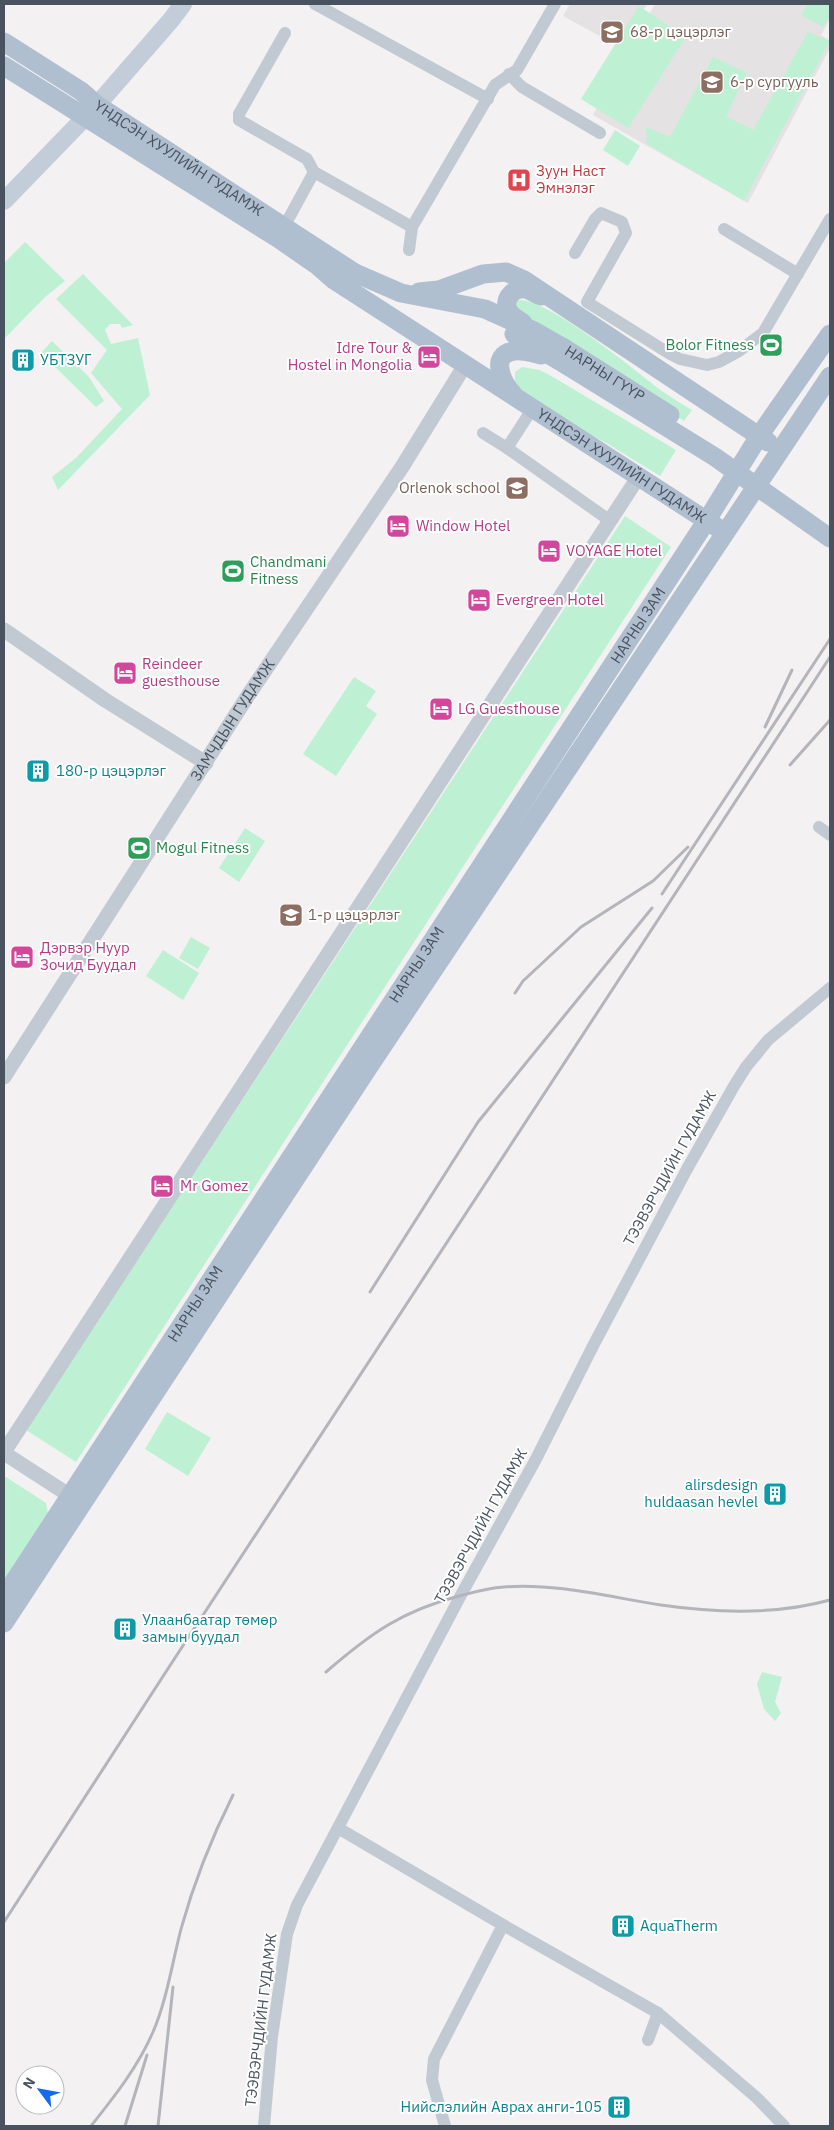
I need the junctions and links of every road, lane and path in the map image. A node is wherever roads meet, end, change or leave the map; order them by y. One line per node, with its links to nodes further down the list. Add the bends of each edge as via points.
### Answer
1 (183, 4): 9 (main road)
2 (315, 4): 8 (street)
3 (555, 4): 7 (street, via 517,70)
4 (285, 33): 11 (street, via 239,114 240,120 307,159)
5 (4, 42): 9 (main road, ҮНДСЭН ХУУЛИЙН ГУДАМЖ, via 81,91)
6 (4, 66): 9 (main road, ҮНДСЭН ХУУЛИЙН ГУДАМЖ)
7 (509, 74): 8 (street, via 495,84); 10 (street, via 522,87)
8 (488, 98): 15 (street)
9 (90, 111): 12 (main road); 14 (main road, ҮНДСЭН ХУУЛИЙН ГУДАМЖ); 19 (main road, ҮНДСЭН ХУУЛИЙН ГУДАМЖ)
10 (600, 133)
11 (314, 172): 14 (street); 15 (street)
12 (4, 201)
13 (830, 220): 21 (street)
14 (284, 227): 20 (main road, ҮНДСЭН ХУУЛИЙН ГУДАМЖ)
15 (412, 227): 17 (street)
16 (724, 229): 21 (street)
17 (409, 250)
18 (575, 253): 24 (street, via 601,213 622,222 626,233)
19 (318, 266): 27 (main road, НАРНЫ ГҮҮР, via 385,300 485,322); 28 (main road, ҮНДСЭН ХУУЛИЙН ГУДАМЖ, via 334,280)
20 (356, 273): 22 (main road, НАРНЫ ГҮҮР)
21 (798, 274): 24 (street, via 763,333 739,351 707,366 680,359)
22 (401, 293): 23 (main road, via 438,290 483,274 506,272); 25 (main road, НАРНЫ ГҮҮР, via 485,309)
23 (560, 304): 24 (main road); 25 (main road, via 525,289 514,291 509,296 506,304 510,313)
24 (583, 309): 32 (main road)
25 (534, 331): 27 (main road, НАРНЫ ГҮҮР)
26 (830, 334): 32 (main road, НАРНЫ ЗАМ)
27 (561, 354): 30 (main road, via 518,350 504,355 499,363 501,378); 38 (main road, НАРНЫ ГҮҮР, bridge, via 695,430); 40 (main road, НАРНЫ ГҮҮР, bridge)
28 (466, 365): 30 (main road, ҮНДСЭН ХУУЛИЙН ГУДАМЖ); 42 (street, ЗАМЧДЫН ГУДАМЖ)
29 (830, 376): 34 (main road, НАРНЫ ЗАМ)
30 (524, 407): 33 (street); 35 (main road, ҮНДСЭН ХУУЛИЙН ГУДАМЖ)
31 (483, 433): 33 (street)
32 (759, 436): 34 (main road); 37 (main road, НАРНЫ ЗАМ)
33 (507, 448): 36 (street)
34 (780, 450): 39 (main road, НАРНЫ ЗАМ)
35 (639, 476): 36 (street); 37 (main road, ҮНДСЭН ХУУЛИЙН ГУДАМЖ)
36 (609, 520): 45 (street)
37 (707, 520): 39 (main road, ҮНДСЭН ХУУЛИЙН ГУДАМЖ); 46 (main road, НАРНЫ ЗАМ)
38 (830, 523)
39 (725, 532): 46 (main road, НАРНЫ ЗАМ)
40 (830, 538)
41 (4, 630): 42 (street, via 105,700)
42 (206, 763): 44 (street, ЗАМЧДЫН ГУДАМЖ)
43 (830, 988): 49 (street, ТЭЭВЭРЧДИЙН ГУДАМЖ, via 768,1040 734,1086 686,1169 536,1459)
44 (4, 1077)
45 (4, 1452): 46 (street)
46 (76, 1499): 47 (main road, НАРНЫ ЗАМ); 48 (main road, НАРНЫ ЗАМ)
47 (4, 1597)
48 (4, 1623)
49 (338, 1828): 50 (street); 53 (street, ТЭЭВЭРЧДИЙН ГУДАМЖ, via 289,1926 272,2037)
50 (503, 1925): 51 (street); 54 (street, via 434,2059 432,2080)
51 (658, 2012): 52 (street); 55 (street, via 757,2098)
52 (648, 2040)
53 (264, 2126)
54 (445, 2126)
55 (784, 2126)

